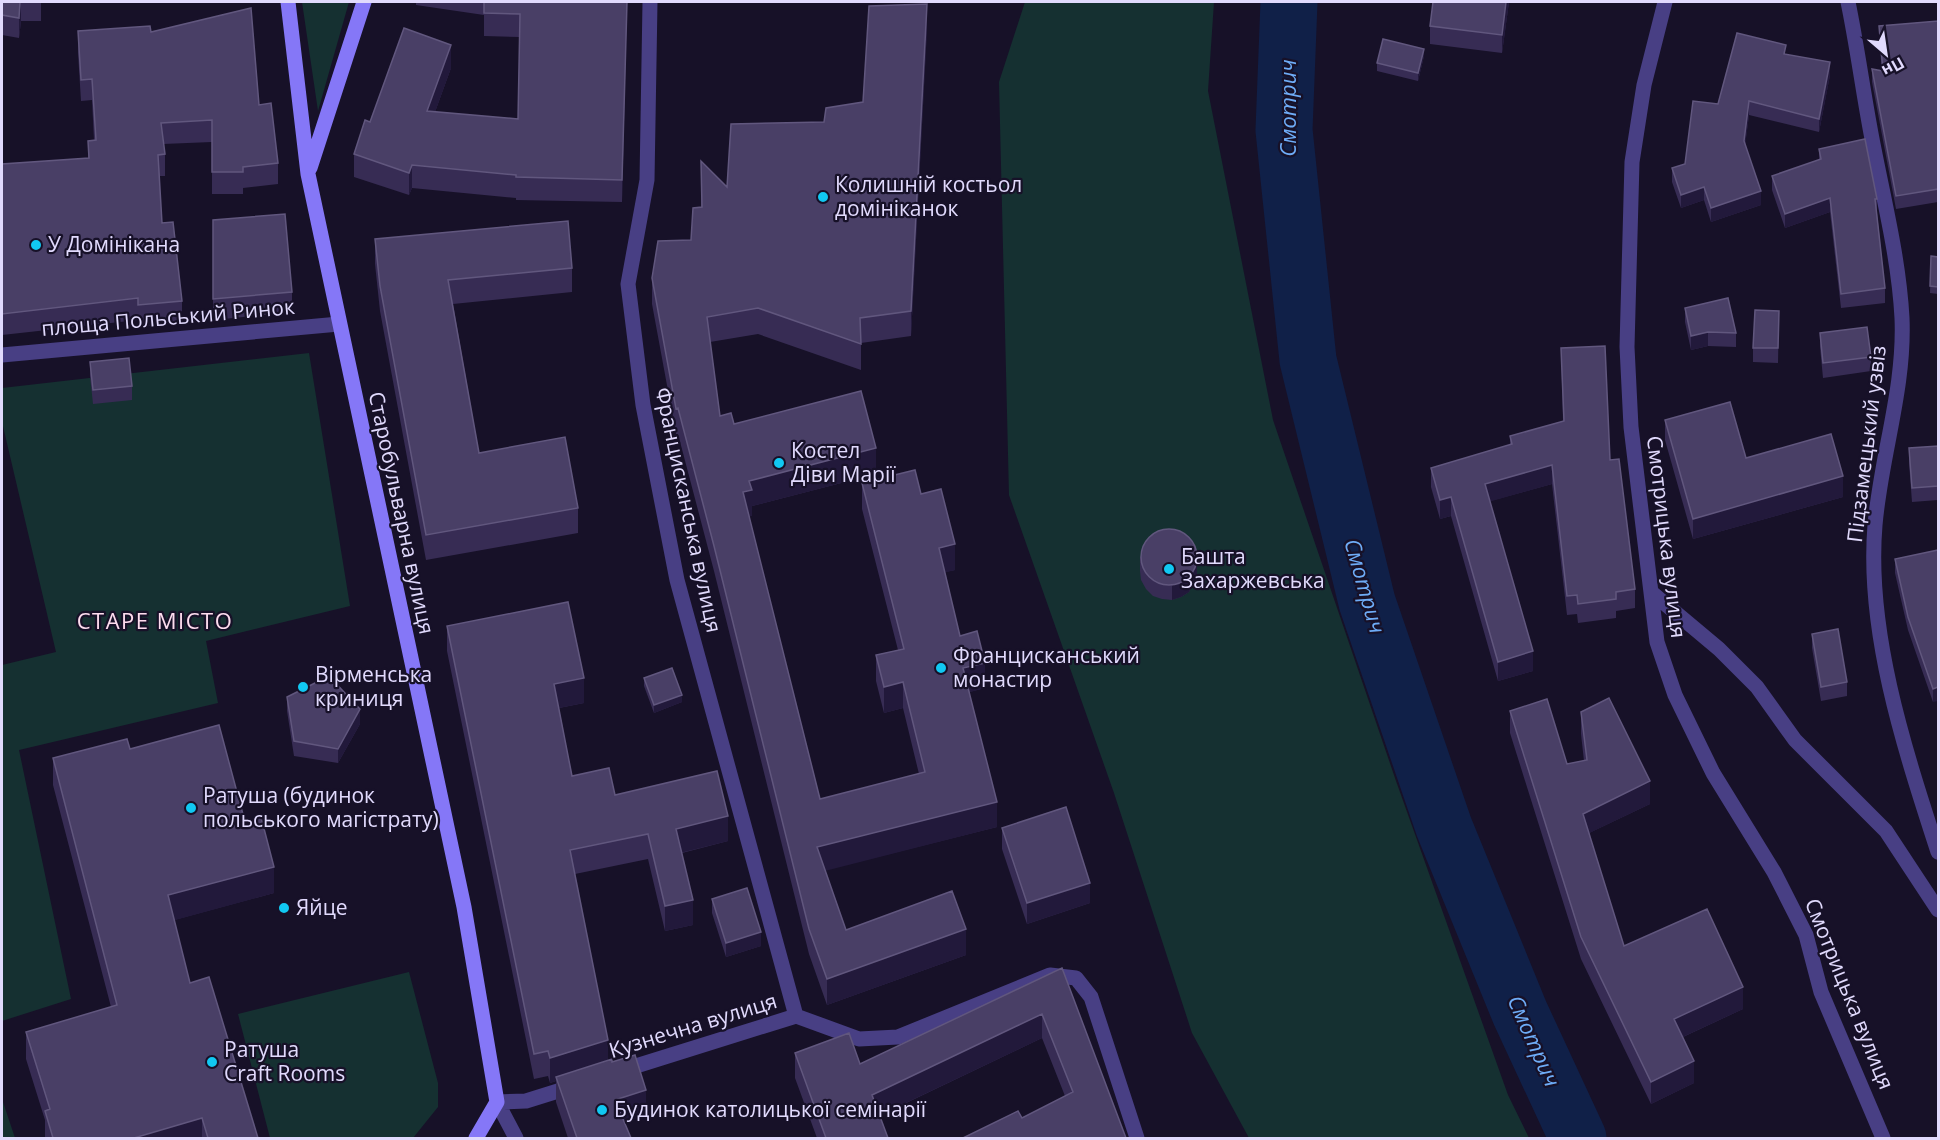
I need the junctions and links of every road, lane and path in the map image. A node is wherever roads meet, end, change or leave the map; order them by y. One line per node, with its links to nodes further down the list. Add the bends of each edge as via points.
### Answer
1 (288, 2): 6 (main road, Старобульварна вулиця)
2 (364, 2): 6 (main road, Старобульварна вулиця)
3 (650, 2): 12 (street, Францисканська вулиця, via 647,180 628,284 643,405 677,580)
4 (1665, 2): 9 (street, Смотрицька вулиця, via 1644,85 1632,162 1627,347 1631,427)
5 (1848, 2): 10 (street, Підзамецький узвіз, via 1893,237 1902,321 1894,419 1880,480 1875,526 1879,623 1900,728)
6 (308, 174): 7 (main road, Старобульварна вулиця)
7 (339, 324): 8 (street, площа Польський Ринок); 13 (main road, Старобульварна вулиця, via 464,906)
8 (2, 355)
9 (1651, 592): 11 (street, via 1757,687 1796,740 1886,831); 17 (street, Смотрицька вулиця, via 1657,642 1675,695 1713,773 1774,872 1806,935 1821,992)
10 (1938, 852)
11 (1938, 910)
12 (796, 1016): 13 (street, Кузнечна вулиця, via 526,1101); 16 (street, Кузнечна вулиця, via 859,1039 898,1037 1050,975 1076,978 1091,997)
13 (497, 1102): 14 (main road); 15 (street)
14 (476, 1138)
15 (516, 1138)
16 (1137, 1138)
17 (1883, 1138)

